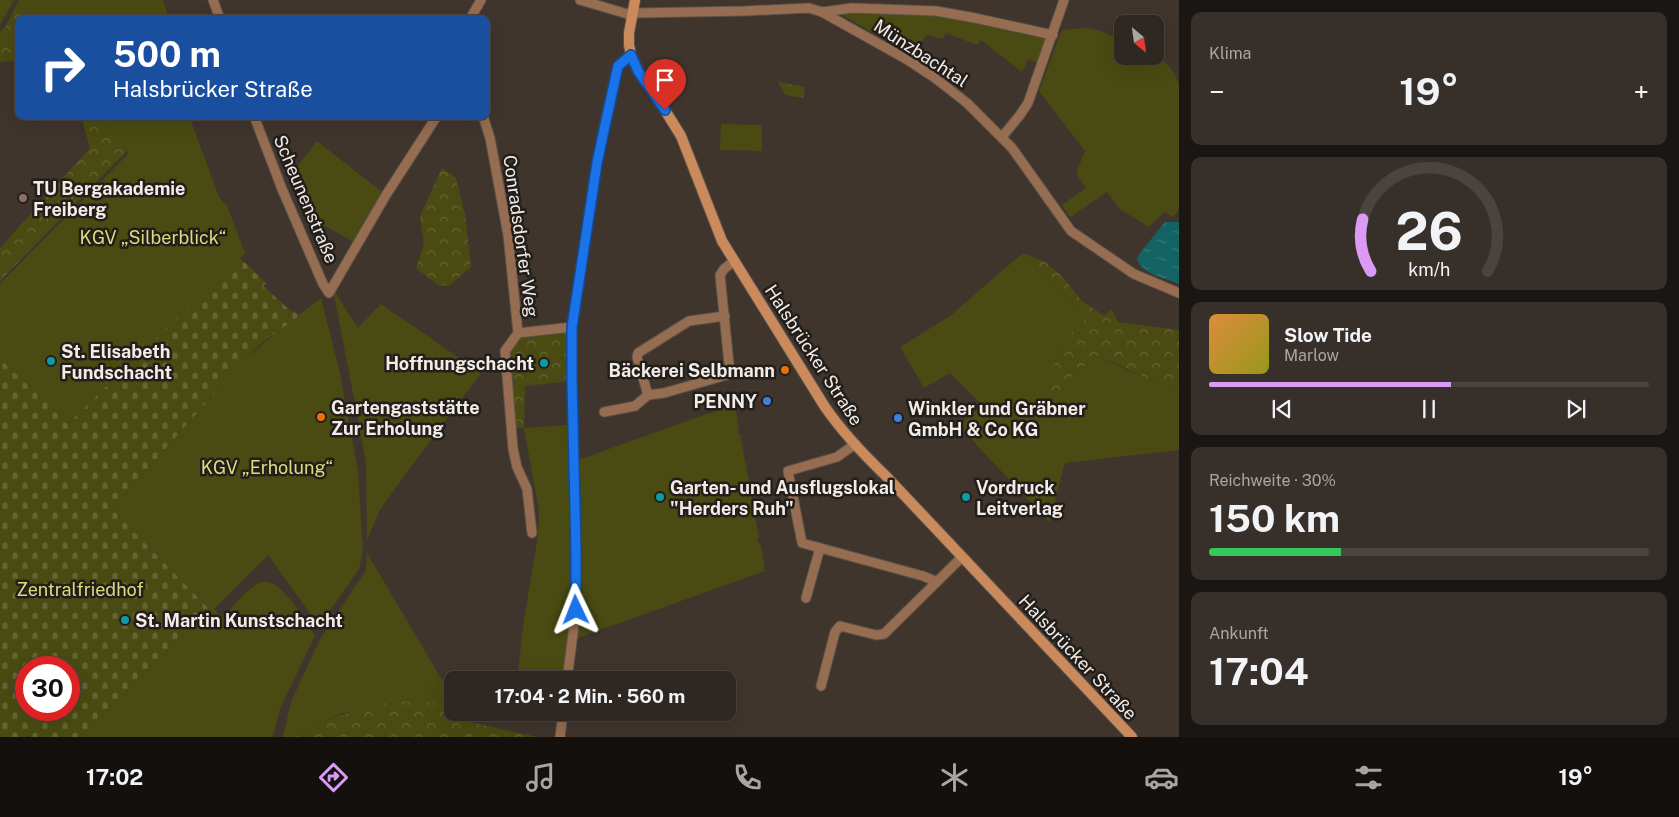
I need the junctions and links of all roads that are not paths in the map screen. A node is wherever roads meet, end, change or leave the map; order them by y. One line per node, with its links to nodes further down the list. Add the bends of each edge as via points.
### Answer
1 (214, 0): 8 (street)
2 (481, 0): 9 (street)
3 (580, 0): 7 (street, Münzbachtal)
4 (635, 0): 7 (main road, Halsbrücker Straße)
5 (1064, 0): 10 (street)
6 (822, 12): 7 (street, Münzbachtal, via 809,8); 10 (street, via 852,8 936,12); 15 (street, Münzbachtal, via 935,78)
7 (632, 13): 11 (main road, Halsbrücker Straße, via 629,33)
8 (219, 15)
9 (472, 15)
10 (1053, 35): 15 (street, via 1028,103)
11 (631, 55): 16 (main road, Halsbrücker Straße, via 681,136 718,234); 19 (street, via 618,66 606,121)
12 (256, 120): 13 (street, Scheunenstraße, via 282,189 329,293)
13 (434, 120)
14 (484, 120): 20 (street, Conradsdorfer Weg, via 508,235)
15 (1002, 137): 17 (street, Münzbachtal, via 1077,236 1142,279)
16 (734, 261): 18 (street, via 720,275); 23 (main road, Halsbrücker Straße, via 808,382)
17 (1179, 294)
18 (724, 316): 21 (street, via 689,321 638,354); 21 (street, via 730,374)
19 (572, 327): 20 (street); 29 (street, via 576,610)
20 (518, 332): 24 (street, Conradsdorfer Weg, via 505,351 513,449 527,489)
21 (648, 395): 22 (street, via 635,406)
22 (604, 412)
23 (854, 445): 25 (street, via 837,457 788,471 802,543); 26 (main road, Halsbrücker Straße)
24 (532, 533)
25 (820, 548): 27 (street); 28 (street)
26 (962, 557): 27 (street); 33 (main road, Halsbrücker Straße)
27 (935, 582): 30 (street, via 884,634 840,626)
28 (806, 598)
29 (568, 671)
30 (820, 686)
31 (562, 721): 32 (street)
32 (560, 737)
33 (1132, 737)

